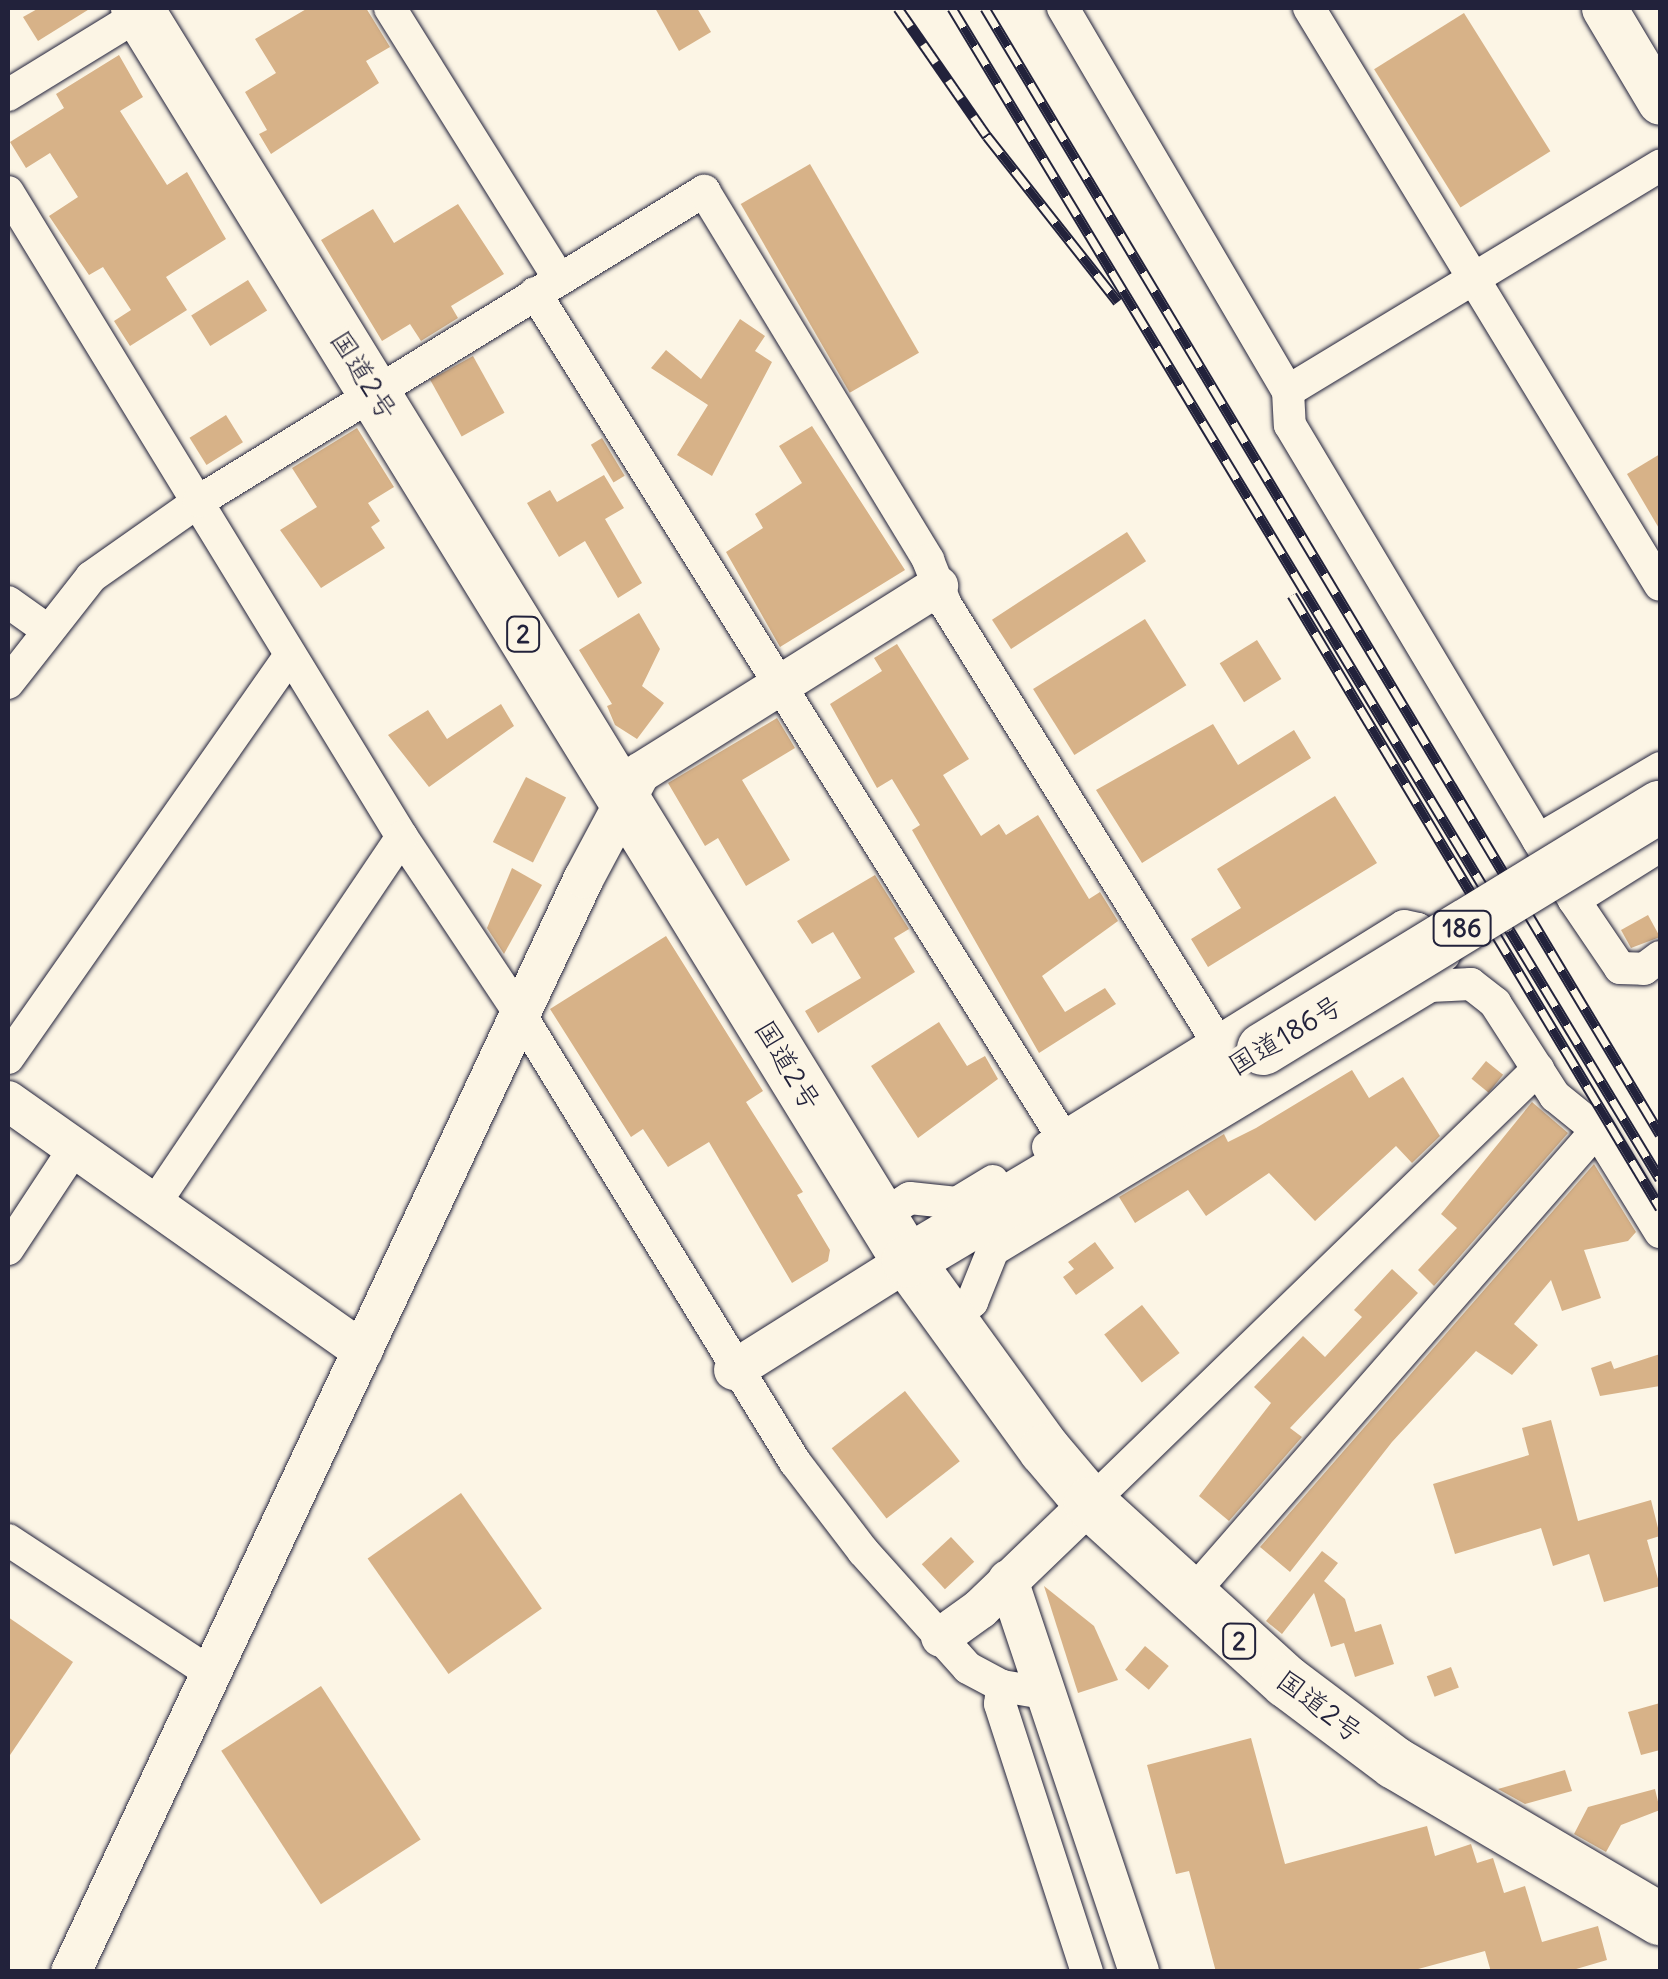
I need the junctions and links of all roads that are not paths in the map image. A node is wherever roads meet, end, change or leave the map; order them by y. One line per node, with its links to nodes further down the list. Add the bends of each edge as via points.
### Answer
1 (390, 8): 11 (street)
2 (1063, 8): 12 (street)
3 (1309, 8): 10 (street)
4 (1604, 8): 7 (main road)
5 (142, 9): 6 (street); 13 (highway, 国道2号 / 2)
6 (8, 95)
7 (1660, 102)
8 (1660, 166): 10 (street)
9 (8, 192): 14 (street)
10 (1471, 280): 12 (street); 16 (street)
11 (547, 285): 13 (street); 15 (street, via 704,191); 21 (street)
12 (1288, 391): 26 (street, via 1290,425)
13 (374, 392): 14 (street); 23 (highway, 国道2号 / 2)
14 (199, 501): 18 (street, via 91,577); 19 (street)
15 (938, 586): 21 (street); 32 (street)
16 (1660, 586)
17 (8, 602): 18 (street)
18 (46, 628): 20 (street)
19 (290, 656): 25 (street); 33 (street)
20 (8, 683)
21 (781, 684): 23 (street, via 640,773); 37 (street)
22 (1660, 768): 26 (street)
23 (625, 800): 31 (street); 40 (highway, 国道2号 / 2)
24 (1660, 807): 32 (highway, 国道186号 / 186, bridge)
25 (402, 837): 31 (street); 39 (street)
26 (1538, 840): 28 (street)
27 (1660, 846): 28 (street)
28 (1574, 900): 29 (street, via 1620,968 1644,968)
29 (1660, 957)
30 (1471, 984): 32 (street, via 1418,929 1404,926); 34 (street, via 1495,1003); 44 (street, via 1430,986 992,1250 972,1302)
31 (520, 1014): 45 (street); 46 (street)
32 (1240, 1046): 37 (street); 43 (highway, 国道186号 / 186)
33 (8, 1058)
34 (1538, 1069): 36 (street, via 1556,1096); 47 (street)
35 (8, 1101): 38 (street)
36 (1598, 1130): 41 (street); 50 (street)
37 (1063, 1138): 40 (street, via 957,1203 910,1198)
38 (74, 1149): 39 (street); 42 (street)
39 (152, 1206): 45 (street)
40 (882, 1216): 43 (highway, 国道2号 / 2)
41 (1660, 1232)
42 (8, 1249)
43 (908, 1262): 44 (highway, 国道2号 / 2); 46 (street)
44 (946, 1318): 47 (highway, 国道2号 / 2)
45 (364, 1351): 52 (street)
46 (734, 1370): 51 (street, via 863,1551)
47 (1090, 1503): 49 (street); 50 (highway, 国道2号 / 2)
48 (8, 1540): 52 (street)
49 (1008, 1580): 51 (street); 54 (street)
50 (1189, 1597): 55 (highway, 国道2号 / 2, via 1287,1682 1396,1763)
51 (941, 1637): 53 (street, via 968,1668)
52 (212, 1674): 56 (street)
53 (1002, 1686): 54 (street); 57 (street, via 1000,1704)
54 (1049, 1694): 58 (street)
55 (1660, 1920)
56 (72, 1972)
57 (1087, 1972)
58 (1139, 1972)

